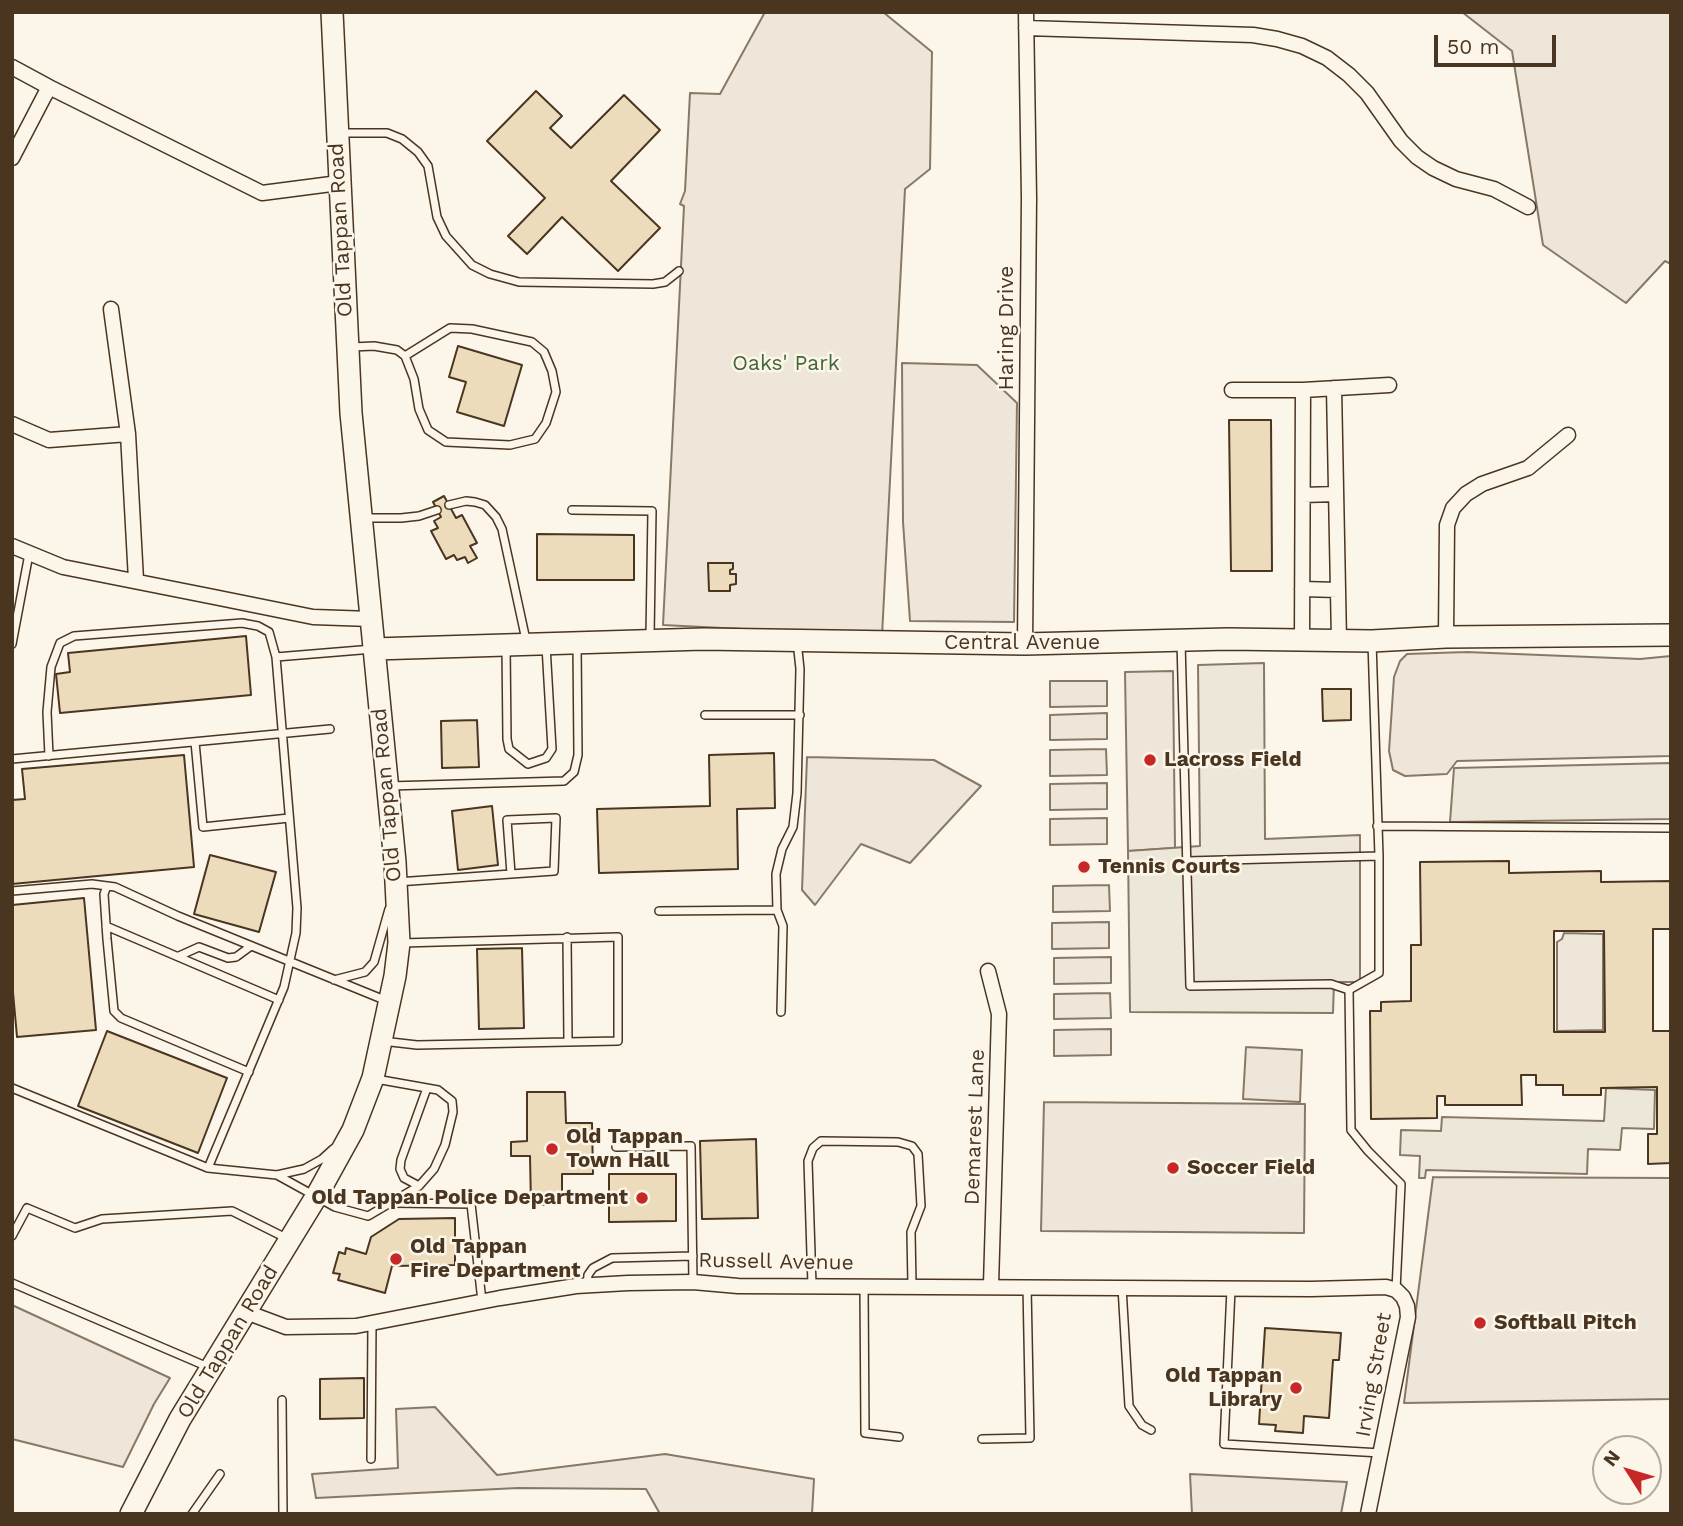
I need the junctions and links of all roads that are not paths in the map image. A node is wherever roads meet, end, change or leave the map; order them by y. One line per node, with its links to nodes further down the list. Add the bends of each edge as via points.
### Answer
1 (332, 12): 6 (main road, Old Tappan Road)
2 (1026, 12): 3 (street, Haring Drive)
3 (1026, 28): 9 (street, via 1253,35 1302,46 1349,75 1417,157 1455,179 1494,190); 43 (street, Haring Drive)
4 (12, 67): 5 (street)
5 (49, 87): 7 (street); 8 (street, via 262,193)
6 (336, 133): 8 (main road, Old Tappan Road); 10 (lane, via 387,134 418,152 428,166 437,217 446,236 472,265 490,274 519,282 653,284 665,282)
7 (12, 158)
8 (339, 183): 12 (main road, Old Tappan Road)
9 (1528, 207)
10 (679, 271)
11 (111, 309): 19 (street)
12 (347, 347): 13 (lane, via 374,346); 26 (main road, Old Tappan Road)
13 (405, 356): 13 (lane, via 428,430 446,442 510,445 535,439 546,424 556,392 544,352 532,342 450,328)
14 (1389, 385): 15 (street)
15 (1334, 388): 17 (street); 21 (street)
16 (1232, 390): 17 (street)
17 (1303, 390): 22 (street)
18 (12, 424): 19 (street, via 49,440)
19 (128, 434): 29 (street)
20 (1568, 435): 34 (street, via 1528,468 1482,484 1453,508 1447,525)
21 (1336, 494): 22 (street); 31 (street)
22 (1303, 495): 30 (street)
23 (449, 505): 44 (lane, via 475,502 490,509 498,520)
24 (437, 510): 26 (lane, via 401,519)
25 (572, 510): 37 (lane, via 652,511)
26 (362, 517): 32 (main road, Old Tappan Road)
27 (12, 546): 28 (street)
28 (29, 554): 29 (street, via 63,566); 42 (lane)
29 (136, 580): 32 (street, via 313,617)
30 (1302, 589): 31 (street); 36 (street)
31 (1338, 590): 39 (street)
32 (371, 619): 45 (main road, Old Tappan Road)
33 (1671, 635): 34 (main road, Central Avenue)
34 (1446, 637): 40 (main road, Central Avenue)
35 (1181, 640): 36 (main road, Central Avenue); 43 (main road, Central Avenue); 59 (lane)
36 (1302, 640): 39 (main road, Central Avenue)
37 (650, 641): 38 (main road, Central Avenue); 41 (main road, Central Avenue)
38 (797, 641): 43 (main road, Central Avenue); 48 (lane)
39 (1339, 641): 40 (main road, Central Avenue)
40 (1372, 641): 56 (lane)
41 (577, 643): 44 (main road, Central Avenue); 54 (lane, via 578,755 575,772 564,781)
42 (12, 644)
43 (1026, 644)
44 (526, 645): 44 (lane, via 507,740 509,749 528,764 546,758 552,749); 45 (main road, Central Avenue)
45 (374, 649): 46 (lane); 54 (main road, Old Tappan Road)
46 (276, 657): 50 (lane); 52 (lane, via 269,632 242,623 74,635 60,643 51,667)
47 (705, 715): 48 (lane)
48 (800, 715): 64 (lane, via 793,827 776,874)
49 (330, 729): 50 (lane)
50 (282, 734): 51 (lane); 55 (lane)
51 (195, 742): 52 (lane); 55 (lane, via 203,827)
52 (49, 756): 53 (lane)
53 (12, 760)
54 (387, 786): 61 (main road, Old Tappan Road)
55 (289, 818): 71 (lane, via 297,908)
56 (1377, 826): 57 (lane); 58 (lane)
57 (1671, 828)
58 (1379, 856): 59 (lane); 74 (lane, via 1379,973)
59 (1187, 861): 74 (lane, via 1190,986 1331,984)
60 (511, 874): 60 (lane, via 554,871 556,818 507,820); 61 (lane)
61 (396, 882): 68 (main road, Old Tappan Road); 73 (lane, via 374,962 365,972)
62 (107, 886): 63 (lane); 66 (lane); 69 (lane)
63 (12, 891)
64 (777, 910): 65 (lane); 77 (lane, via 783,926)
65 (659, 911)
66 (106, 926): 70 (lane); 80 (lane, via 114,1011)
67 (567, 937): 68 (lane); 79 (lane); 79 (lane, via 618,937 618,1041)
68 (399, 943): 76 (main road, Old Tappan Road)
69 (251, 946): 70 (lane, via 236,957 199,947); 71 (lane)
70 (179, 956): 75 (lane)
71 (290, 962): 73 (lane); 75 (lane)
72 (988, 971): 100 (street, Demarest Lane, via 999,1014)
73 (334, 980): 76 (lane)
74 (1349, 990): 105 (lane, via 1351,1130 1401,1184)
75 (279, 1000): 80 (lane)
76 (391, 1003): 78 (main road, Old Tappan Road)
77 (781, 1012)
78 (382, 1041): 79 (lane, via 417,1045); 81 (main road, Old Tappan Road)
79 (568, 1041)
80 (248, 1072): 86 (lane)
81 (373, 1078): 83 (lane); 84 (main road, Old Tappan Road)
82 (12, 1088): 86 (lane)
83 (427, 1088): 88 (lane, via 400,1169 404,1178); 88 (lane, via 452,1101 453,1112 434,1169)
84 (353, 1130): 87 (lane, via 322,1159 304,1169); 89 (main road, Old Tappan Road)
85 (616, 1147): 93 (lane, via 691,1146)
86 (208, 1168): 87 (lane)
87 (276, 1175): 89 (lane)
88 (419, 1186): 90 (lane)
89 (316, 1198): 90 (lane, via 368,1216); 92 (main road, Old Tappan Road)
90 (392, 1203): 106 (lane, via 471,1204)
91 (12, 1236): 92 (lane, via 27,1208 75,1228 102,1219 232,1212)
92 (290, 1240): 107 (main road, Old Tappan Road)
93 (692, 1256): 94 (lane); 96 (lane, via 612,1258 593,1268)
94 (693, 1282): 96 (street, Russell Avenue); 97 (street, Russell Avenue)
95 (12, 1283): 109 (lane)
96 (587, 1285): 106 (street, Russell Avenue)
97 (812, 1285): 98 (street, Russell Avenue); 99 (lane, via 808,1161 821,1141 898,1142 912,1146 918,1154 921,1206 911,1231)
98 (864, 1285): 99 (street, Russell Avenue); 112 (lane, via 865,1433)
99 (912, 1285): 100 (street, Russell Avenue)
100 (991, 1285): 101 (street, Russell Avenue)
101 (1027, 1286): 102 (street, Russell Avenue); 113 (lane, via 1030,1438)
102 (1122, 1287): 103 (street, Russell Avenue); 111 (lane, via 1129,1406)
103 (1231, 1288): 104 (street, Russell Avenue); 114 (lane, via 1224,1444)
104 (1311, 1289): 105 (street, Irving Street)
105 (1396, 1290): 114 (street, Irving Street, via 1407,1306 1408,1317)
106 (482, 1301): 108 (street, Russell Avenue)
107 (246, 1312): 108 (street, Russell Avenue, via 286,1327); 109 (main road, Old Tappan Road)
108 (372, 1323): 115 (lane)
109 (211, 1368): 117 (main road, Old Tappan Road)
110 (282, 1400): 119 (lane)
111 (1151, 1430)
112 (899, 1437)
113 (982, 1439)
114 (1381, 1453): 120 (street, Irving Street)
115 (371, 1459)
116 (220, 1474): 118 (lane)
117 (131, 1514)
118 (192, 1514)
119 (283, 1514)
120 (1368, 1514)

